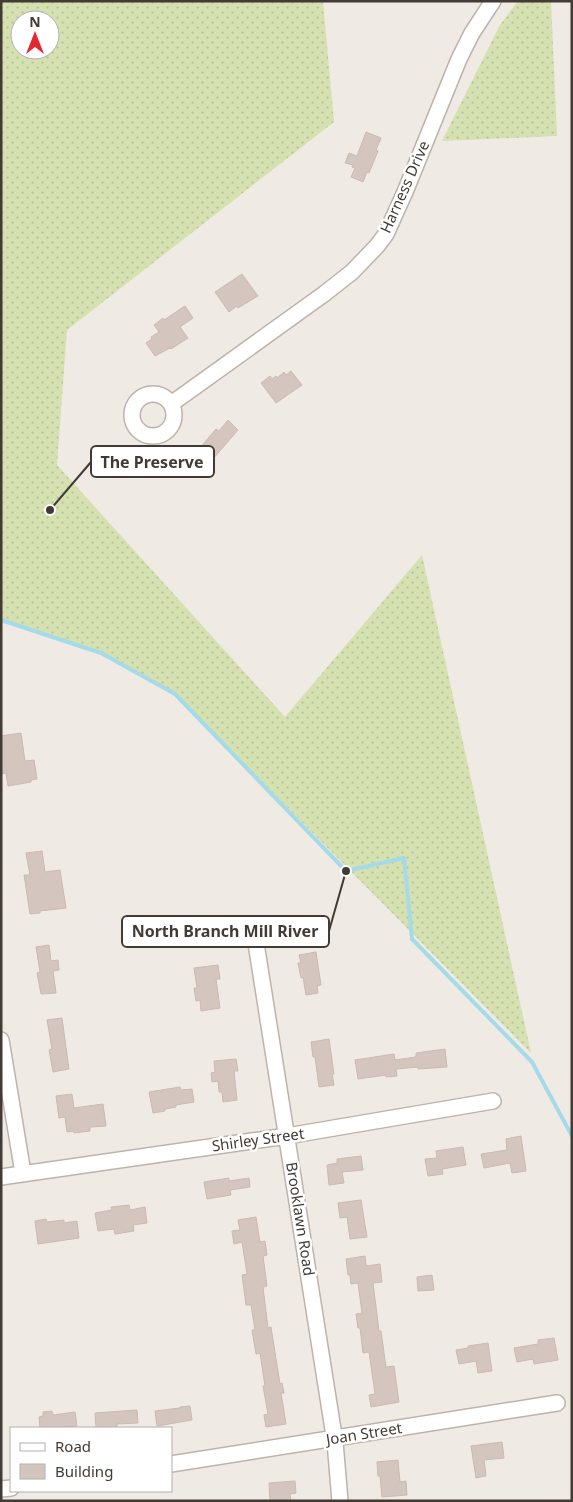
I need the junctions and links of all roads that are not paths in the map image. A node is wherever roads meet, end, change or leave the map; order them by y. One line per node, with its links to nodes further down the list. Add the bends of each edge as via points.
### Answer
1 (493, 1): 2 (street, Harness Drive, via 462,53 405,192 377,246 324,294)
2 (171, 404)
3 (255, 937): 6 (street, Brooklawn Road)
4 (1, 1040): 7 (street)
5 (493, 1102): 6 (street, Shirley Street)
6 (287, 1136): 7 (street, Shirley Street); 10 (street, Brooklawn Road)
7 (23, 1174): 8 (street, Shirley Street)
8 (1, 1176)
9 (557, 1403): 10 (street, Joan Street)
10 (334, 1439): 11 (street, Joan Street); 12 (street, Brooklawn Road)
11 (172, 1464)
12 (340, 1501)

